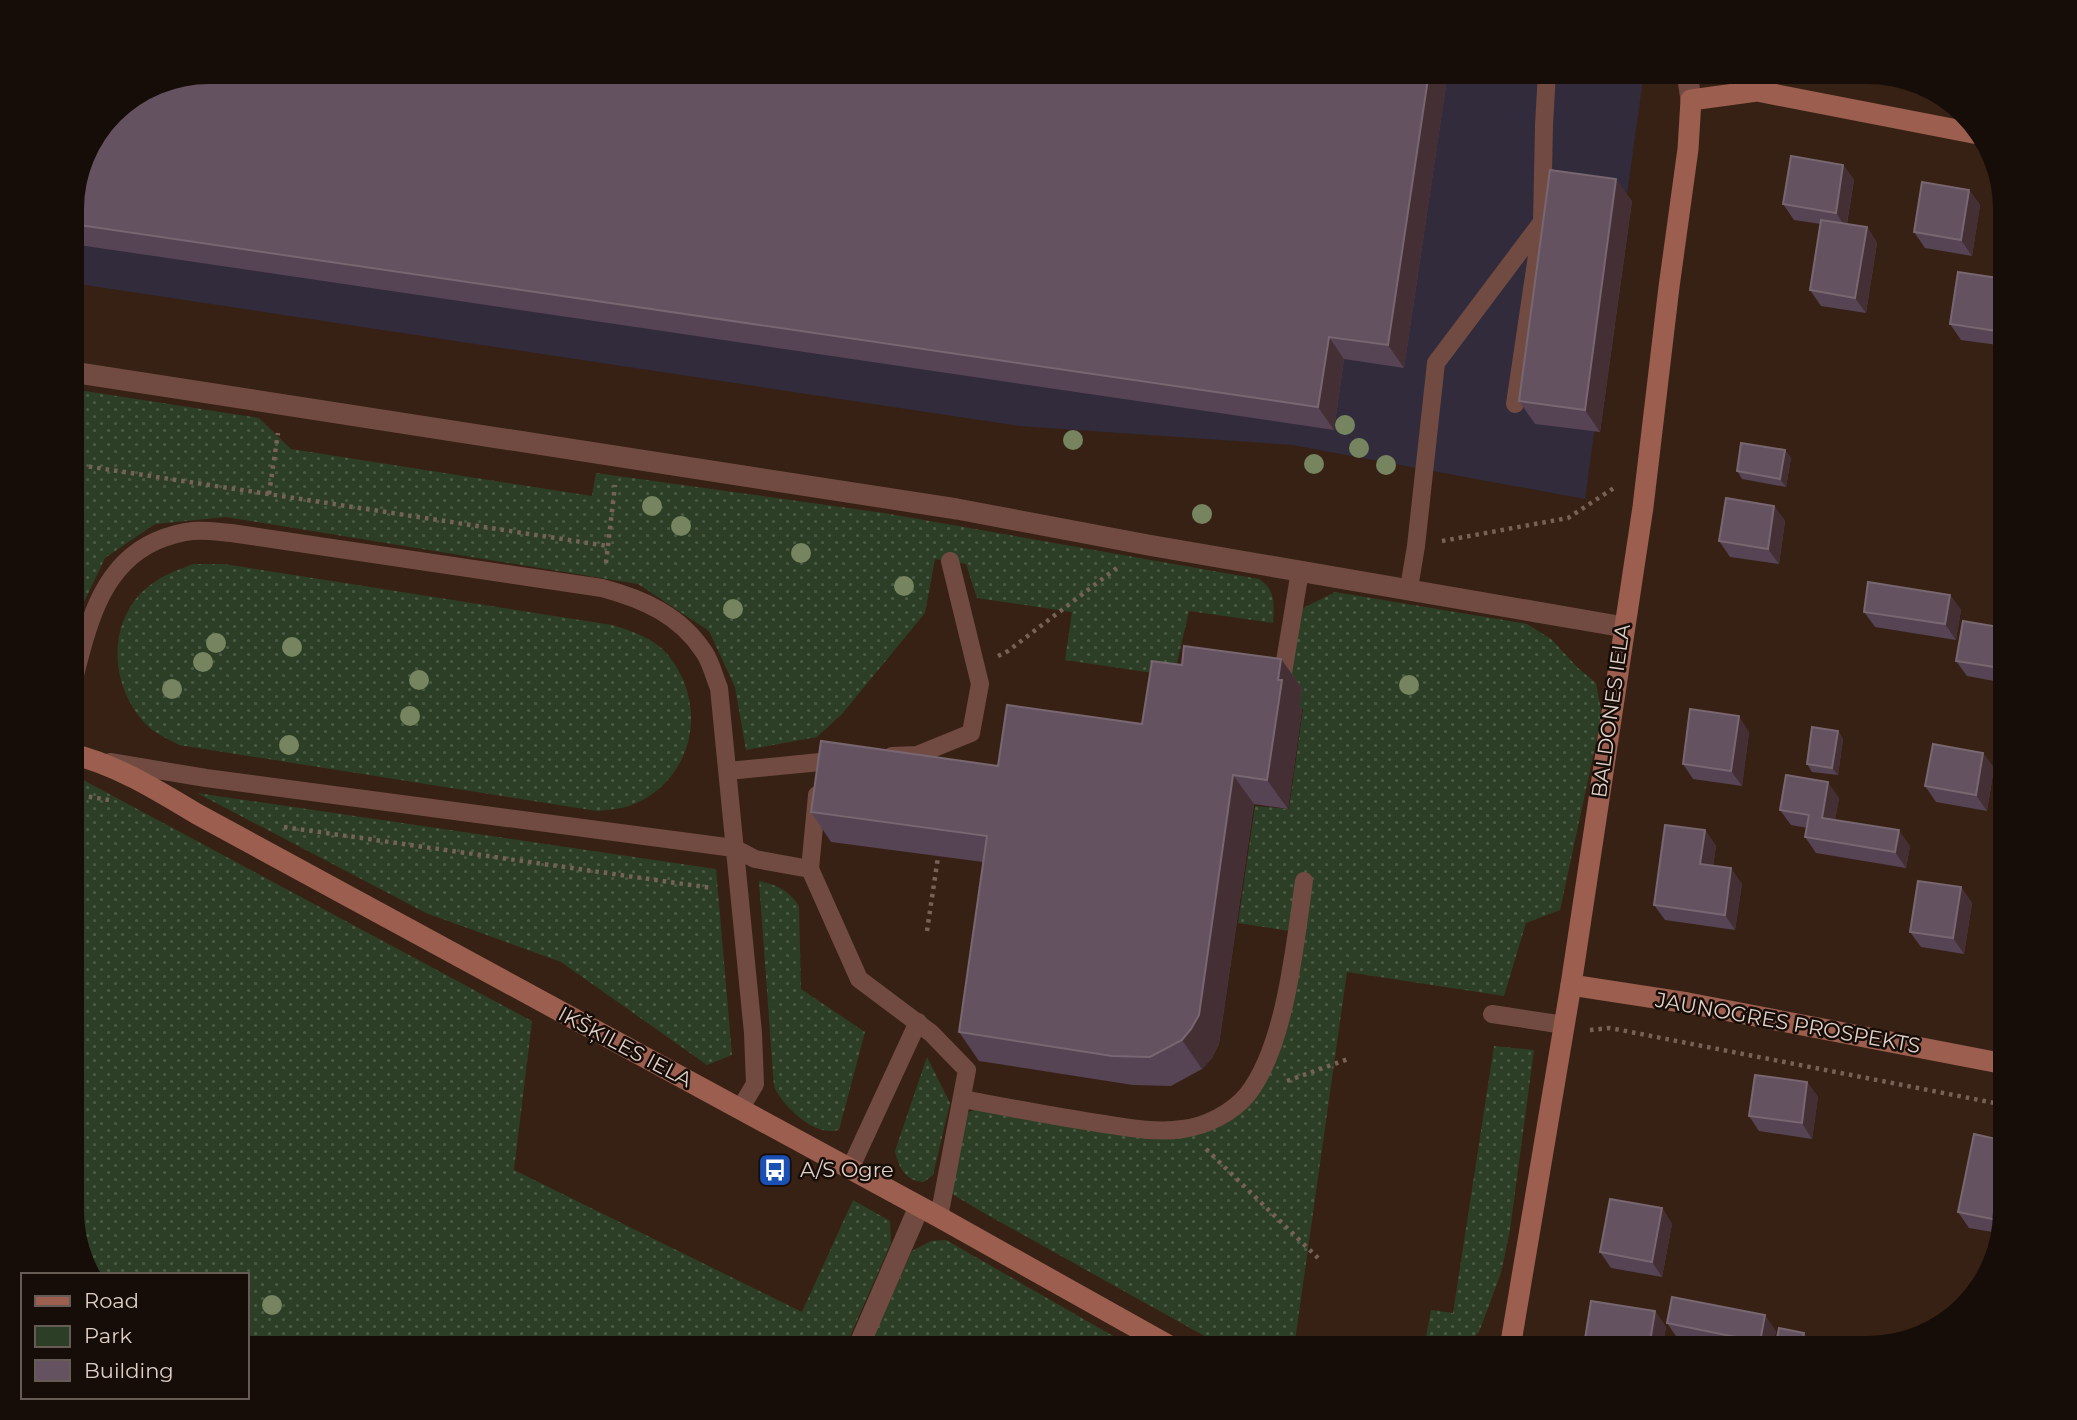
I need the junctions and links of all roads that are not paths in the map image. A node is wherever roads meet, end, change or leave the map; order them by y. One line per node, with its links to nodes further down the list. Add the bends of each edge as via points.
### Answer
1 (1547, 84): 5 (lane)
2 (1689, 84): 3 (street, BALDONES IELA)
3 (1691, 100): 4 (street, via 1757,91); 11 (street, BALDONES IELA, via 1643,507)
4 (1965, 131)
5 (1542, 222): 7 (lane); 10 (lane, via 1436,363)
6 (84, 374): 9 (street, via 957,509)
7 (1515, 404)
8 (950, 561): 15 (lane, via 980,684 971,733 917,755)
9 (1300, 571): 10 (street); 13 (lane)
10 (1409, 588): 11 (street)
11 (1624, 627): 21 (street, BALDONES IELA)
12 (84, 640): 17 (lane, via 99,598 117,571 142,548 192,531 602,588 658,608 683,625 705,654 719,688)
13 (1283, 673)
14 (84, 757): 16 (street, IKŠĶILES IELA)
15 (876, 758)
16 (96, 760): 18 (lane); 27 (street, IKŠĶILES IELA)
17 (728, 771): 18 (lane); 19 (lane, via 827,761)
18 (734, 849): 19 (lane, via 755,859); 27 (lane, via 755,1084)
19 (810, 869): 23 (lane, via 859,979)
20 (1304, 881): 26 (lane, via 1280,1019 1262,1070 1247,1096 1214,1121 1166,1131)
21 (1571, 985): 24 (street, BALDONES IELA); 25 (street, JAUNOGRES PROSPEKTS)
22 (1492, 1014): 24 (lane)
23 (918, 1022): 26 (lane, via 967,1070); 28 (lane)
24 (1563, 1028): 33 (street, BALDONES IELA)
25 (1993, 1061)
26 (963, 1099): 30 (lane)
27 (740, 1109): 28 (street, IKŠĶILES IELA)
28 (850, 1169): 29 (street, IKŠĶILES IELA)
29 (919, 1207): 30 (street, IKŠĶILES IELA); 31 (street)
30 (939, 1217): 32 (street, IKŠĶILES IELA)
31 (863, 1336)
32 (1152, 1336)
33 (1512, 1336)

